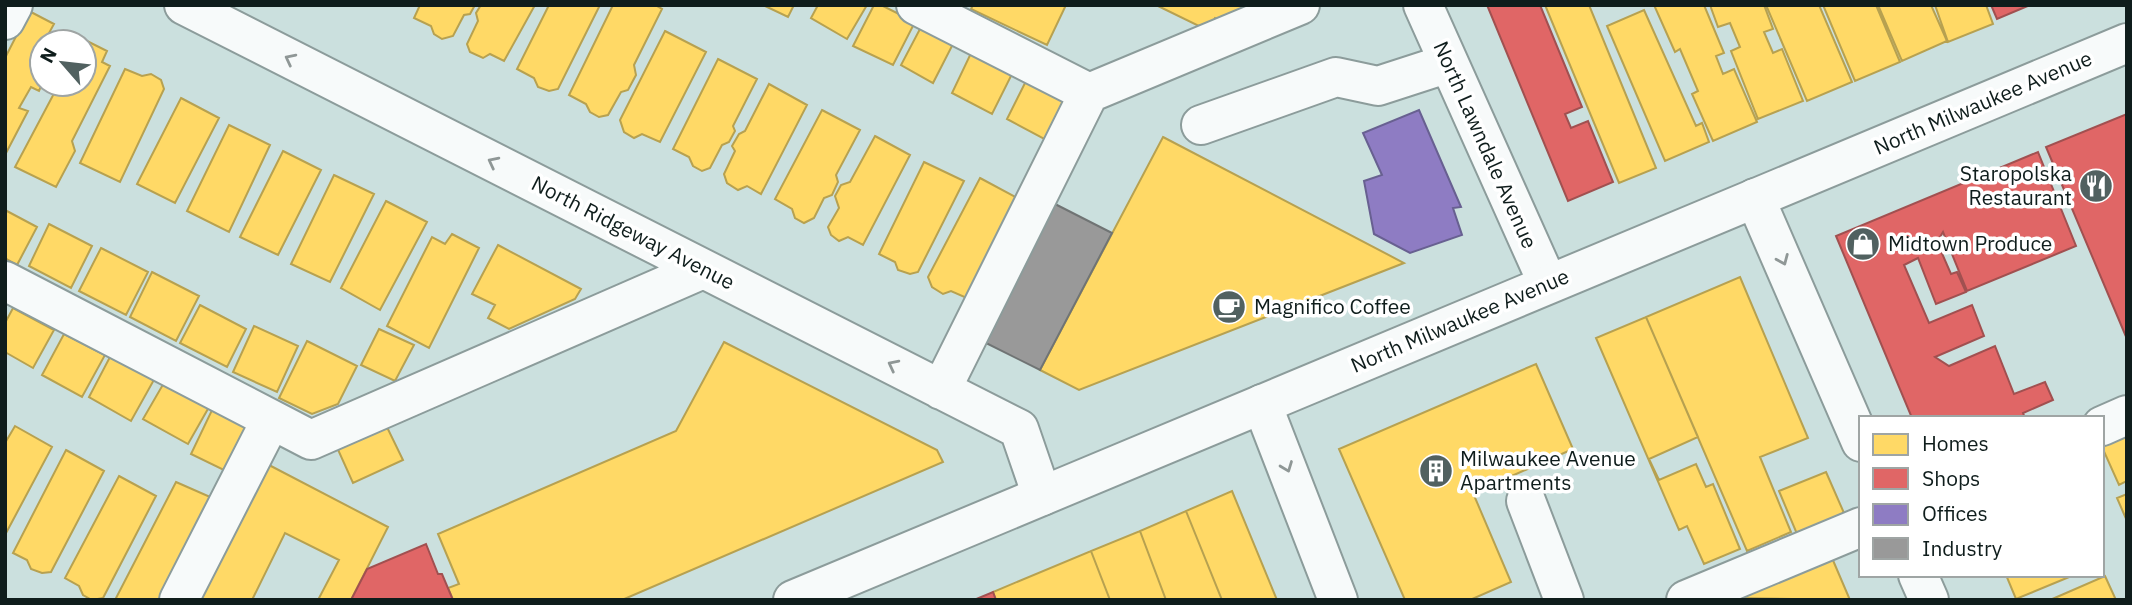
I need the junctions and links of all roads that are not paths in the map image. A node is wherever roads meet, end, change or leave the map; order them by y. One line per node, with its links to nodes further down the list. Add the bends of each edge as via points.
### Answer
1 (13, 5): 6 (street)
2 (184, 5): 12 (street, North Ridgeway Avenue, one-way to 2)
3 (916, 5): 9 (street)
4 (1300, 5): 9 (street)
5 (1423, 5): 8 (street, North Lawndale Avenue)
6 (5, 20)
7 (2127, 43): 11 (street, North Milwaukee Avenue)
8 (1449, 62): 10 (street, via 1378,86 1336,77); 14 (street, North Lawndale Avenue)
9 (1089, 93): 15 (street)
10 (1201, 125)
11 (1755, 198): 14 (street, North Milwaukee Avenue); 20 (street, one-way to 20)
12 (703, 269): 15 (street, North Ridgeway Avenue, one-way to 12); 18 (street, via 311,440)
13 (5, 281): 18 (street)
14 (1548, 284): 16 (street, North Milwaukee Avenue)
15 (941, 390): 21 (street, North Ridgeway Avenue, via 1019,429)
16 (1262, 404): 21 (street, North Milwaukee Avenue); 27 (street, one-way to 27)
17 (2127, 415): 19 (street)
18 (271, 420): 25 (street)
19 (2104, 425)
20 (1859, 437)
21 (1042, 496): 26 (street, North Milwaukee Avenue)
22 (1526, 501): 28 (street)
23 (1859, 528): 29 (street)
24 (1919, 577): 30 (street)
25 (179, 600)
26 (793, 600)
27 (1338, 600)
28 (1564, 600)
29 (1686, 600)
30 (1928, 600)

